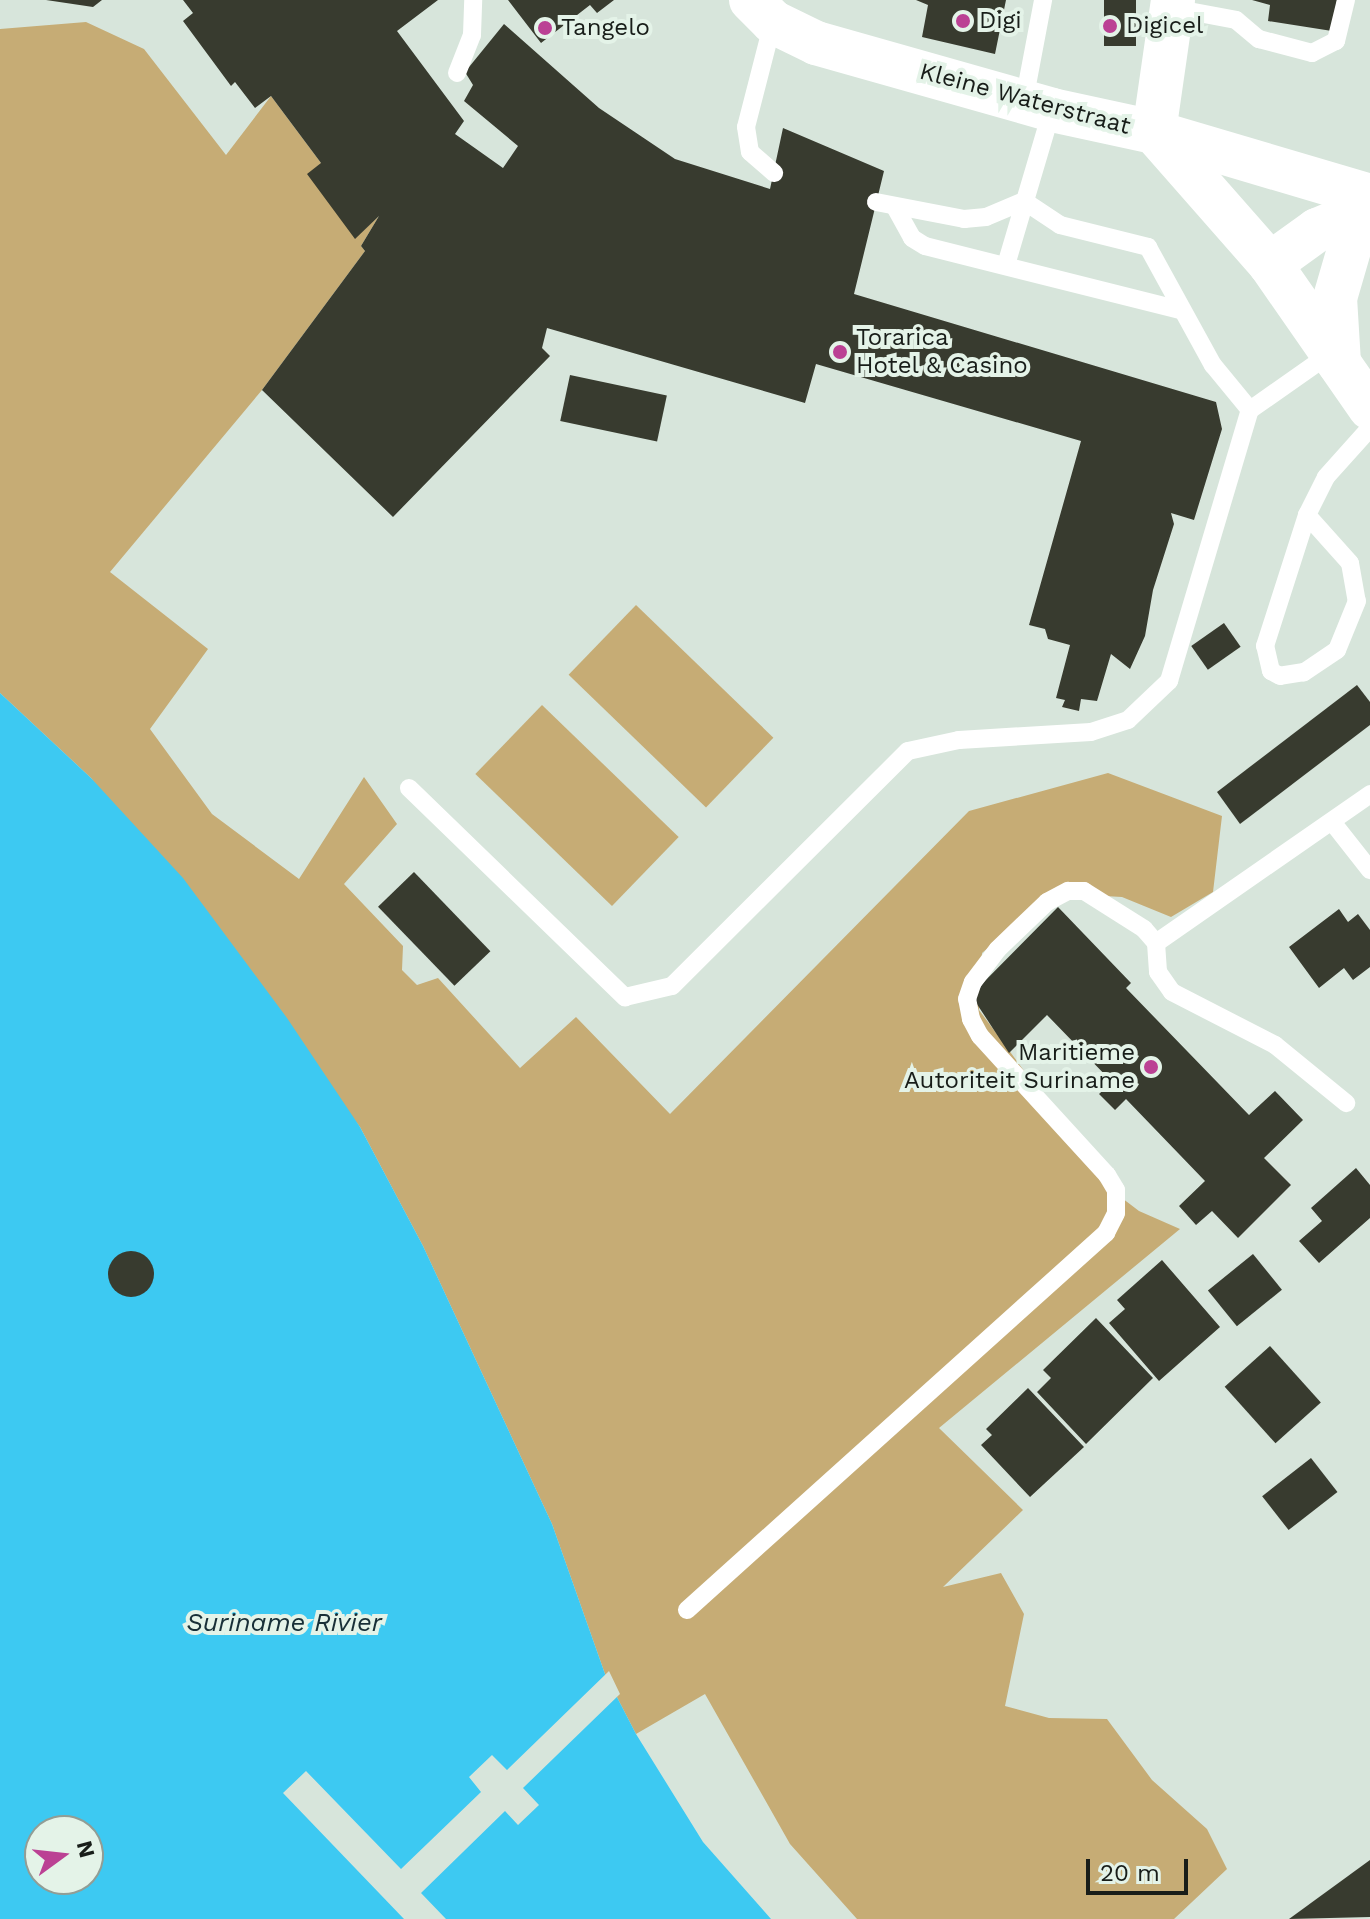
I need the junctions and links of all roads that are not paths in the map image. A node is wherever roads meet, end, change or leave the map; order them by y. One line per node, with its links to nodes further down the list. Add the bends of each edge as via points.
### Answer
1 (473, 0): 8 (lane, via 472,35)
2 (1043, 0): 9 (lane)
3 (1239, 0): 7 (lane)
4 (1346, 0): 7 (lane, via 1336,41 1312,53 1259,39)
5 (1172, 4): 7 (lane); 10 (main road)
6 (762, 11): 9 (main road, Kleine Waterstraat, via 816,43); 11 (lane, via 746,127 750,152)
7 (1236, 20)
8 (457, 73)
9 (1038, 105): 10 (main road, Kleine Waterstraat); 13 (lane)
10 (1154, 132): 12 (main road); 18 (main road, Kleine Waterstraat)
11 (774, 173)
12 (1370, 196)
13 (1024, 201): 15 (lane, via 986,217 964,219); 17 (lane); 19 (lane, via 1060,225 1148,247)
14 (876, 202): 15 (lane)
15 (895, 207): 17 (lane, via 912,238 925,246)
16 (1364, 224): 18 (main road); 20 (main road, via 1335,298)
17 (1006, 265): 19 (lane)
18 (1280, 278): 20 (main road, Kleine Waterstraat)
19 (1180, 310): 22 (lane, via 1213,365)
20 (1335, 359): 21 (main road, Kleine Waterstraat); 22 (lane)
21 (1370, 408)
22 (1250, 410): 25 (lane, via 1169,681 1128,720 1091,732 959,740 908,751 672,986 625,997)
23 (1370, 428): 24 (lane, via 1341,456)
24 (1307, 515): 24 (lane, via 1350,563 1357,601 1337,650 1304,672 1280,676 1271,671 1265,646)
25 (409, 788)
26 (1370, 794): 27 (lane)
27 (1333, 823): 28 (lane); 29 (lane)
28 (1370, 870)
29 (1156, 943): 30 (lane, via 1158,972 1172,992 1275,1045); 31 (lane, via 1144,929 1084,891 1068,891 1047,902 973,982 967,999 980,1036 1107,1175 1116,1190 1116,1213 1106,1233)
30 (1346, 1103)
31 (687, 1610)

